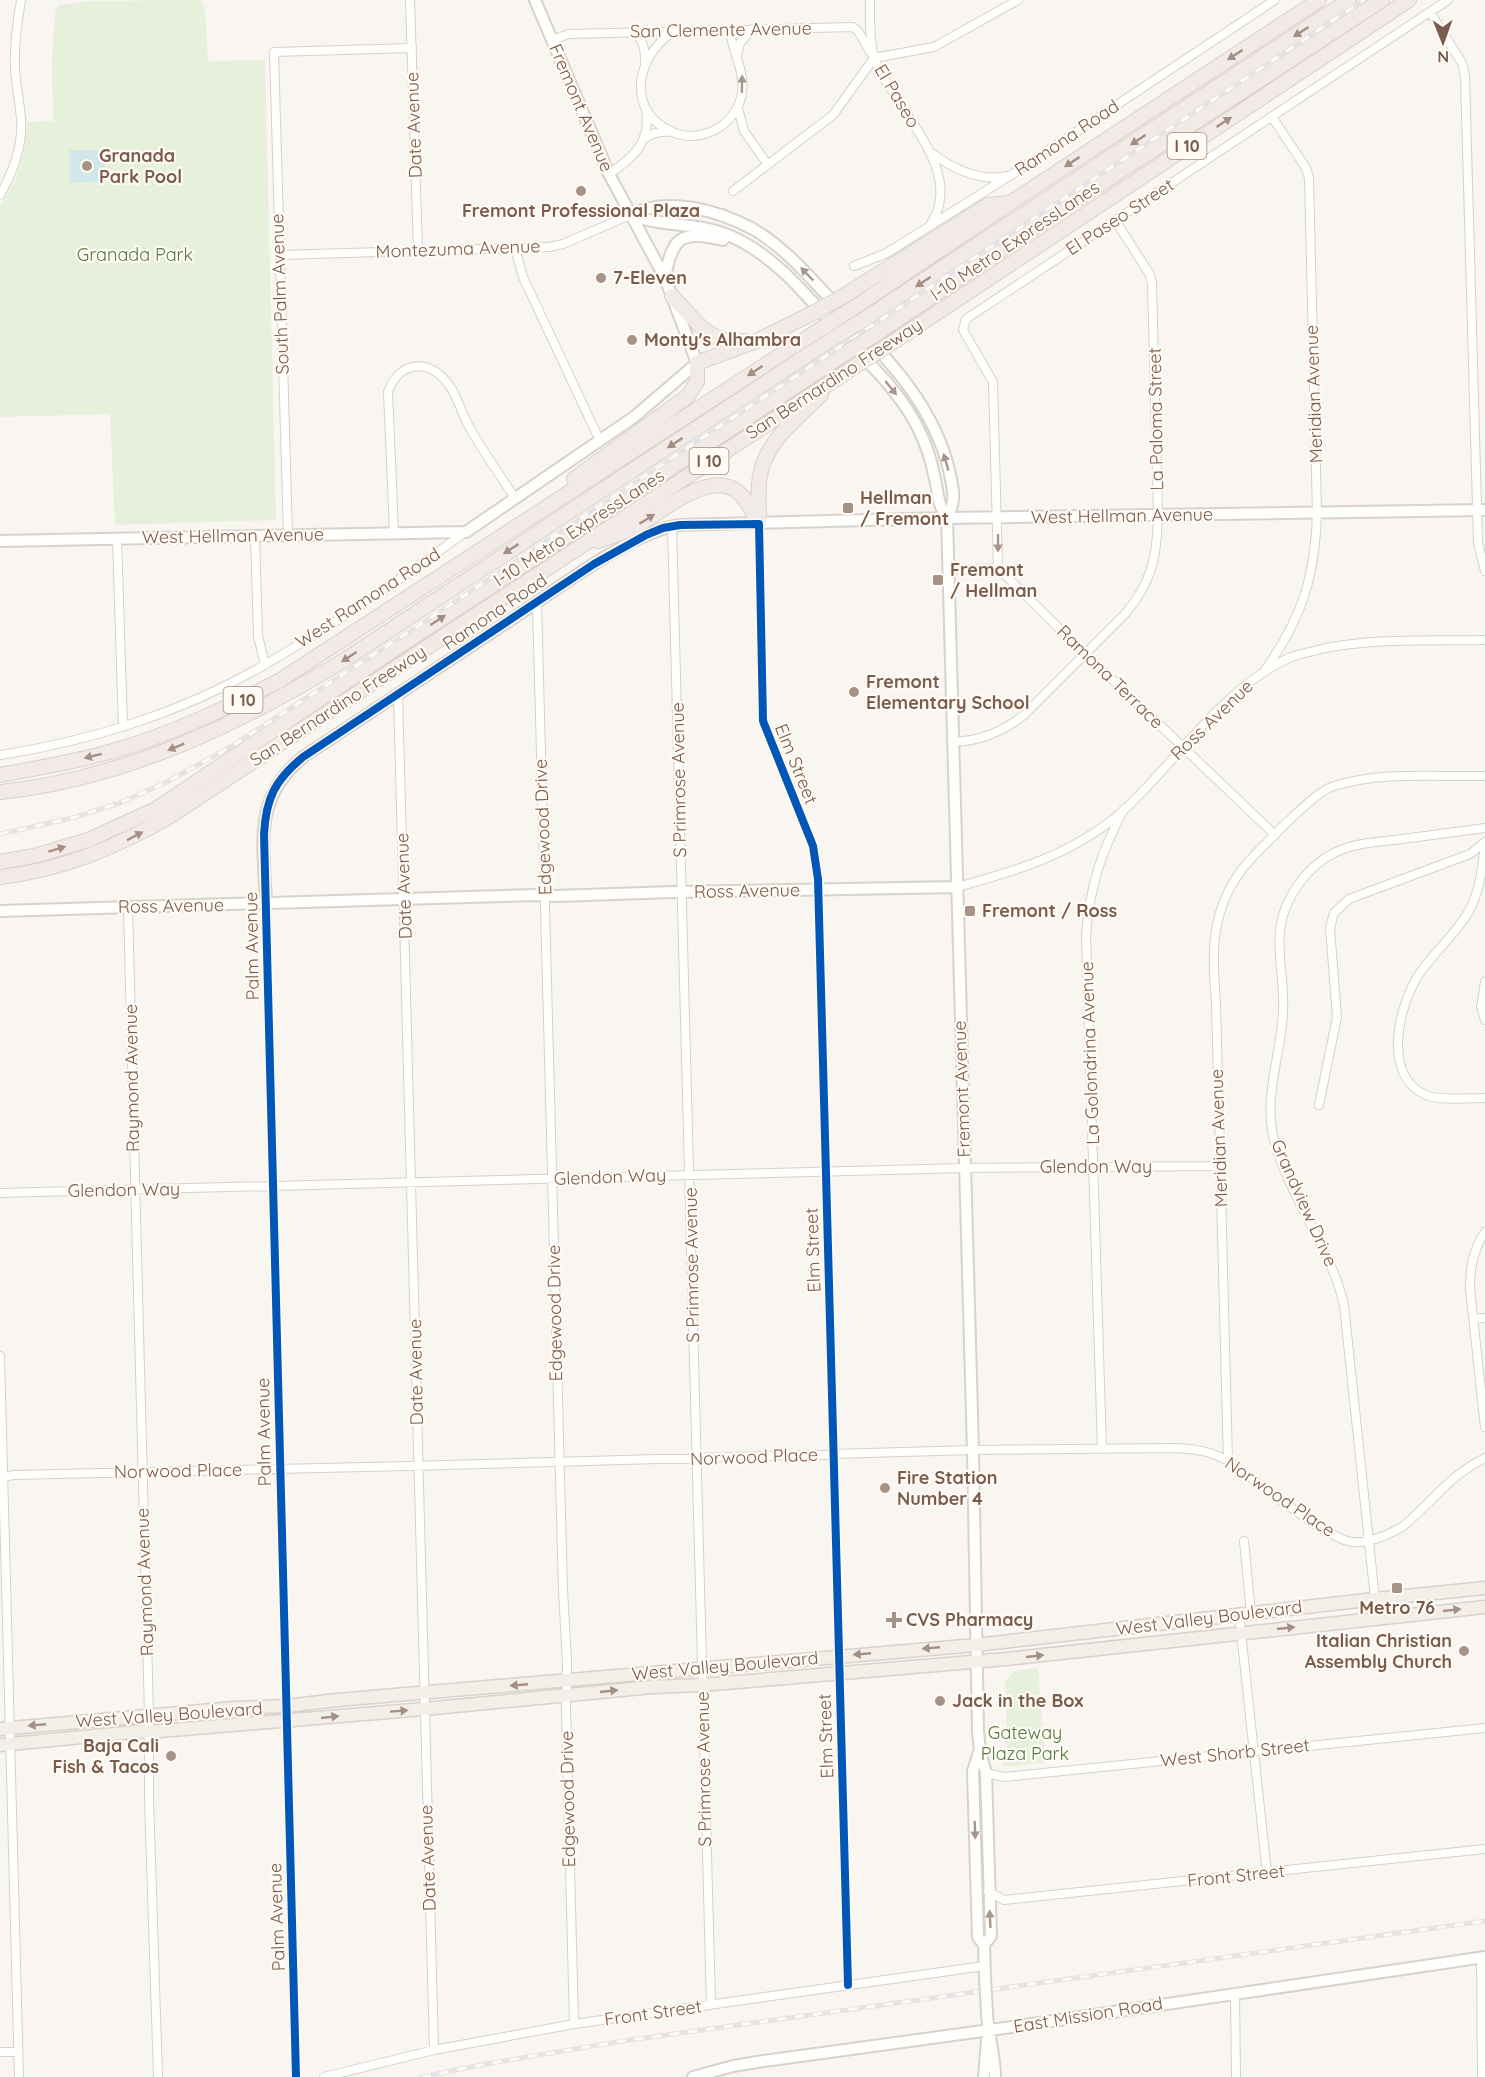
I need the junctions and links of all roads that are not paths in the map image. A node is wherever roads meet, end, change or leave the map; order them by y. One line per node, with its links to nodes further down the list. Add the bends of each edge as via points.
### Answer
1 (21, 0): 34 (street, via 15,72 21,142)
2 (410, 0): 18 (street, Date Avenue)
3 (535, 0): 17 (main road, Fremont Avenue)
4 (870, 0): 20 (street, El Paseo)
5 (1018, 0): 20 (street, via 934,47)
6 (1275, 0): 32 (street, Ramona Road)
7 (1319, 0): 35 (highway, I 10, one-way to 35)
8 (1350, 0): 51 (highway, I-10 Metro ExpressLanes, one-way to 51, bridge)
9 (1382, 0): 42 (highway, I-10 Metro ExpressLanes)
10 (1409, 0): 46 (highway, San Bernardino Freeway / I 10, one-way to 10)
11 (1448, 0): 12 (street, El Paseo Street)
12 (1430, 12): 24 (street, El Paseo Street); 55 (street, via 1462,63 1465,76)
13 (752, 29): 14 (street, San Clemente Avenue); 19 (street, via 740,43); 20 (street, San Clemente Avenue, via 853,27)
14 (730, 30): 15 (street, San Clemente Avenue); 19 (street)
15 (674, 31): 16 (street, San Clemente Avenue); 21 (street, via 657,44)
16 (634, 32): 17 (street, San Clemente Avenue, via 569,34); 21 (street, via 644,46)
17 (552, 39): 31 (main road, Fremont Avenue)
18 (412, 48): 41 (street, Date Avenue); 43 (street, South Palm Avenue, via 274,52)
19 (737, 57): 22 (street, one-way to 19, via 743,80)
20 (874, 58): 29 (street, El Paseo); 30 (street, via 833,115)
21 (645, 65): 23 (street, via 640,88)
22 (738, 108): 25 (street); 27 (street)
23 (646, 109): 26 (street); 28 (street)
24 (1272, 117): 37 (street, El Paseo Street); 56 (street, Meridian Avenue, via 1309,178)
25 (723, 126): 26 (street, via 712,132 688,135); 27 (street)
26 (671, 131): 28 (street)
27 (744, 131): 30 (street)
28 (645, 138): 31 (street, via 630,160)
29 (932, 153): 32 (street, El Paseo, via 977,176); 38 (street, El Paseo, via 939,195 934,218)
30 (768, 165): 33 (street)
31 (609, 174): 36 (main road, Fremont Avenue)
32 (1011, 175): 38 (street, Ramona Road)
33 (733, 191)
34 (0, 195)
35 (1010, 203): 48 (highway, bridge, via 988,205 842,297); 52 (highway, I 10, one-way to 52, bridge)
36 (630, 215): 39 (main road, Fremont Avenue, via 706,228); 40 (street, Montezuma Avenue, via 563,244); 45 (main road); 59 (main road, Fremont Avenue, one-way to 36, via 954,504 951,482 942,446 925,410 877,348 786,254 753,229 716,214 652,206)
37 (1115, 220): 57 (street, La Paloma Street, via 1152,283); 58 (street, El Paseo Street, via 966,318 963,324 993,382)
38 (927, 228): 44 (street, Ramona Road, via 887,253)
39 (746, 244): 45 (main road, via 696,235 682,239 669,254); 59 (main road, Fremont Avenue, one-way to 59, via 785,273 903,403 923,439 934,473 938,504)
40 (515, 248): 41 (street, Montezuma Avenue); 53 (street, via 522,277)
41 (418, 250): 43 (street, Montezuma Avenue)
42 (995, 254): 46 (highway); 93 (highway, I-10 Metro ExpressLanes, one-way to 42, bridge, via 88,840 156,809)
43 (279, 255): 64 (street, South Palm Avenue)
44 (854, 266)
45 (665, 278): 47 (main road)
46 (964, 293): 50 (highway, San Bernardino Freeway / I 10, bridge)
47 (672, 296): 48 (highway, via 710,335 728,341); 49 (main road)
48 (760, 339): 49 (highway)
49 (697, 363): 53 (main road, West Ramona Road); 69 (highway, via 697,382 688,396)
50 (844, 373): 60 (highway, via 781,434 770,450 761,471); 68 (highway, San Bernardino Freeway / I 10)
51 (724, 411): 52 (highway); 84 (highway, I-10 Metro ExpressLanes, one-way to 84, via 307,683 212,732)
52 (663, 432): 69 (highway, I 10)
53 (600, 441): 54 (main road, West Ramona Road)
54 (514, 497): 62 (street, via 468,424 452,388 438,373 417,365 391,382 388,392); 63 (main road, West Ramona Road)
55 (1481, 510): 56 (main road, West Hellman Avenue); 72 (street, via 1478,543)
56 (1317, 513): 57 (main road, West Hellman Avenue); 77 (street, Meridian Avenue, via 1316,546 1307,592)
57 (1158, 515): 58 (main road, West Hellman Avenue); 75 (street, La Paloma Street, via 1155,558 1145,586)
58 (998, 517): 59 (main road, West Hellman Avenue); 70 (street, one-way to 70)
59 (946, 518): 60 (main road, West Hellman Avenue); 71 (main road, Fremont Avenue)
60 (759, 524): 61 (main road, Ramona Road); 68 (highway, one-way to 60, via 634,528 680,498 713,486 739,492); 96 (street, Elm Street, via 763,722 813,846)
61 (672, 526): 73 (main road, Ramona Road, via 646,535 594,564); 97 (street, S Primrose Avenue)
62 (394, 532): 63 (main road, West Hellman Avenue); 64 (main road, West Hellman Avenue)
63 (466, 532): 76 (street, West Ramona Road)
64 (288, 535): 65 (main road, West Hellman Avenue)
65 (255, 536): 66 (main road, West Hellman Avenue); 76 (street, via 258,636)
66 (117, 539): 67 (main road, West Hellman Avenue); 79 (street)
67 (0, 541)
68 (574, 550): 94 (highway, San Bernardino Freeway / I 10, one-way to 68, via 80,860 164,820)
69 (459, 564): 80 (highway, I 10, via 279,681)
70 (998, 568): 71 (street); 75 (street, Ramona Terrace)
71 (948, 570): 81 (main road, Fremont Avenue)
72 (1485, 571)
73 (537, 602): 78 (main road, Ramona Road); 98 (street, Edgewood Drive)
74 (1485, 640): 77 (street, Ross Avenue, via 1342,645 1293,656)
75 (1087, 655): 81 (street, La Paloma Street, via 1014,723 986,737); 82 (street, Ramona Terrace)
76 (265, 665): 79 (street, West Ramona Road)
77 (1264, 671): 82 (street, Ross Avenue)
78 (398, 694): 87 (main road, Ramona Road, via 303,757); 99 (street, Date Avenue)
79 (123, 727): 83 (street, West Ramona Road)
80 (171, 731): 84 (highway); 85 (highway, I 10, one-way to 85, via 114,751)
81 (952, 742): 95 (main road, Fremont Avenue)
82 (1184, 747): 89 (street, Ross Avenue); 91 (street, Ramona Terrace)
83 (0, 755)
84 (132, 763): 88 (highway, I-10 Metro ExpressLanes)
85 (0, 775)
86 (1485, 776): 91 (street, Meridian Avenue, via 1375,778 1332,786 1297,812)
87 (274, 787): 100 (main road, Palm Avenue, via 265,819)
88 (0, 792)
89 (1124, 809): 95 (street, Ross Avenue, via 1090,837 1057,854); 108 (street, La Golondrina Avenue, via 1097,870 1086,935)
90 (1485, 828): 133 (street, Grandview Drive, via 1341,850 1306,874 1285,910 1280,929 1283,1014 1269,1100 1270,1122 1282,1163 1339,1282)
91 (1275, 835): 107 (street, Meridian Avenue, via 1237,876 1215,928 1212,956)
92 (1485, 844): 105 (street, via 1474,901 1458,928 1415,981 1399,1033 1403,1073 1418,1091 1438,1098); 106 (street, via 1462,857 1350,899 1334,913 1330,936 1337,1017)
93 (0, 862)
94 (0, 877)
95 (957, 887): 96 (main road, Ross Avenue); 109 (main road, Fremont Avenue)
96 (818, 890): 97 (main road, Ross Avenue); 110 (street, Elm Street)
97 (682, 892): 98 (main road, Ross Avenue); 111 (street, S Primrose Avenue)
98 (545, 896): 99 (main road, Ross Avenue); 112 (street, Edgewood Drive)
99 (405, 900): 100 (main road, Ross Avenue); 113 (street, Date Avenue)
100 (266, 904): 101 (main road, Ross Avenue); 114 (street, Palm Avenue)
101 (128, 907): 102 (main road, Ross Avenue); 115 (street, Raymond Avenue)
102 (0, 911)
103 (1485, 982): 104 (street, via 1481,1006)
104 (1485, 1020)
105 (1485, 1098)
106 (1319, 1105)
107 (1220, 1166): 108 (street, Glendon Way); 127 (street, Meridian Avenue)
108 (1094, 1167): 109 (street, Glendon Way); 122 (street, La Golondrina Avenue)
109 (965, 1168): 110 (street, Glendon Way); 123 (main road, Fremont Avenue)
110 (825, 1171): 111 (street, Glendon Way); 124 (street, Elm Street)
111 (690, 1174): 112 (street, Glendon Way); 125 (street, S Primrose Avenue)
112 (552, 1178): 113 (street, Glendon Way); 128 (street, Edgewood Drive)
113 (411, 1182): 114 (street, Glendon Way); 129 (street, Date Avenue)
114 (274, 1186): 115 (street, Glendon Way); 130 (street, Palm Avenue)
115 (135, 1190): 116 (street, Glendon Way); 131 (street, Raymond Avenue)
116 (0, 1193)
117 (1485, 1232): 119 (street, via 1470,1265)
118 (1485, 1318): 119 (street)
119 (1474, 1319): 121 (street)
120 (0, 1356): 132 (street)
121 (1485, 1427)
122 (1102, 1449): 123 (street, Norwood Place); 127 (street, Norwood Place, via 1197,1449)
123 (973, 1450): 124 (street, Norwood Place); 141 (main road, Fremont Avenue)
124 (834, 1454): 125 (street, Norwood Place); 142 (street, Elm Street)
125 (697, 1458): 128 (street, Norwood Place); 144 (street, S Primrose Avenue)
126 (1485, 1458): 133 (street, Norwood Place, via 1468,1466 1406,1524 1387,1536)
127 (1228, 1461): 133 (street, Norwood Place, via 1324,1530 1352,1542)
128 (560, 1462): 129 (street, Norwood Place); 146 (street, Edgewood Drive)
129 (418, 1465): 130 (street, Norwood Place); 148 (street, Date Avenue)
130 (280, 1469): 131 (street, Norwood Place); 150 (street, Palm Avenue)
131 (142, 1472): 132 (street, Norwood Place); 152 (street, Raymond Avenue)
132 (3, 1478): 154 (street)
133 (1369, 1539): 136 (street, Grandview Drive)
134 (1244, 1541): 138 (street)
135 (1485, 1588): 136 (main road, West Valley Boulevard)
136 (1375, 1599): 138 (main road, West Valley Boulevard); 139 (street, Grandview Drive)
137 (1485, 1607): 139 (main road, West Valley Boulevard, one-way to 137)
138 (1245, 1614): 140 (street); 141 (main road, West Valley Boulevard)
139 (1377, 1618): 140 (main road, West Valley Boulevard, one-way to 139)
140 (1242, 1633): 143 (main road, West Valley Boulevard, one-way to 140); 158 (street)
141 (976, 1645): 142 (main road, West Valley Boulevard, one-way to 142); 143 (main road, Fremont Avenue)
142 (839, 1656): 144 (main road, West Valley Boulevard); 145 (street, Elm Street)
143 (977, 1661): 145 (main road, West Valley Boulevard); 159 (main road, Fremont Avenue)
144 (703, 1667): 146 (main road, West Valley Boulevard); 147 (street, S Primrose Avenue)
145 (839, 1672): 147 (main road, West Valley Boulevard); 167 (street, Elm Street)
146 (566, 1681): 148 (main road, West Valley Boulevard, one-way to 148); 149 (street, Edgewood Drive)
147 (702, 1684): 149 (main road, West Valley Boulevard, one-way to 147); 169 (street, S Primrose Avenue)
148 (423, 1693): 150 (main road, West Valley Boulevard); 151 (street, Date Avenue)
149 (566, 1696): 151 (main road, West Valley Boulevard); 170 (street, Edgewood Drive)
150 (287, 1706): 152 (main road, West Valley Boulevard); 153 (street, Palm Avenue)
151 (424, 1709): 153 (main road, West Valley Boulevard, one-way to 151); 172 (street, Date Avenue)
152 (149, 1715): 154 (main road, West Valley Boulevard, one-way to 154); 156 (street, Raymond Avenue)
153 (286, 1721): 156 (main road, West Valley Boulevard); 177 (street, Palm Avenue)
154 (5, 1728): 157 (street)
155 (1485, 1728): 158 (street, West Shorb Street)
156 (148, 1732): 157 (main road, West Valley Boulevard); 176 (street, Raymond Avenue)
157 (5, 1745): 174 (street)
158 (1255, 1751): 160 (street, West Shorb Street, via 1004,1777); 162 (street)
159 (980, 1752): 160 (main road); 164 (main road, one-way to 164, via 973,1771 978,1937)
160 (986, 1773): 163 (main road)
161 (1485, 1849): 162 (street, Front Street)
162 (1267, 1873): 163 (street, Front Street, via 1004,1900)
163 (988, 1891): 164 (main road, one-way to 163, via 991,1936)
164 (984, 1945): 166 (main road)
165 (1483, 1957): 168 (main road, East Mission Road); 183 (street)
166 (984, 1966): 167 (street, Front Street); 171 (main road, bridge)
167 (848, 1985): 169 (street, Front Street)
168 (1235, 1993): 171 (main road, East Mission Road); 182 (street)
169 (711, 2005): 170 (street, Front Street)
170 (574, 2024): 172 (street, Front Street)
171 (988, 2031): 179 (main road, East Mission Road, via 764,2061); 180 (main road); 181 (main road)
172 (434, 2050): 178 (street, Front Street)
173 (0, 2052): 174 (street)
174 (18, 2052): 175 (street)
175 (19, 2077)
176 (158, 2077)
177 (296, 2077)
178 (324, 2077)
179 (693, 2077)
180 (984, 2077)
181 (995, 2077)
182 (1236, 2077)
183 (1482, 2077)

